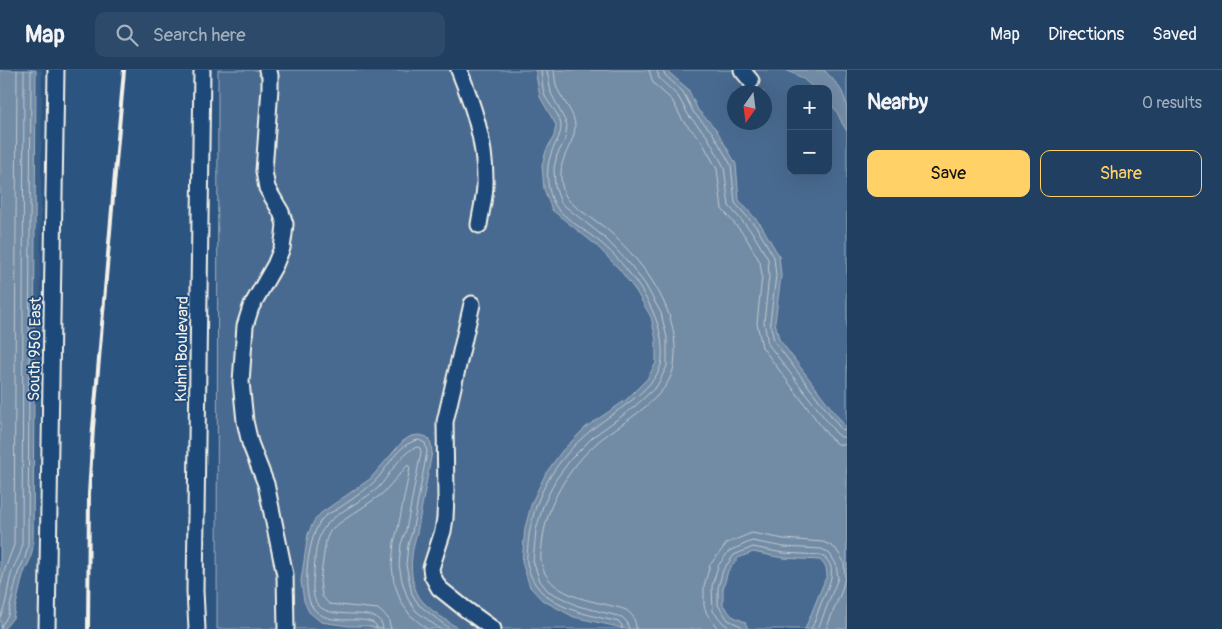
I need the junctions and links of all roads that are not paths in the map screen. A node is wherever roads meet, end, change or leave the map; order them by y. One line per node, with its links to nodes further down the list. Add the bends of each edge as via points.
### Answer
1 (56, 70): 7 (street, South 950 East)
2 (202, 70): 8 (street, Kuhni Boulevard)
3 (267, 70): 9 (street, via 270,88 264,172 267,188 285,224 276,265 251,307 245,326 241,382 250,443 266,484 286,575)
4 (459, 70): 5 (street, via 472,101 484,148 486,181)
5 (479, 225)
6 (472, 304): 10 (street, via 445,422 445,518 431,568 439,588)
7 (47, 629)
8 (197, 629)
9 (286, 629)
10 (494, 629)

